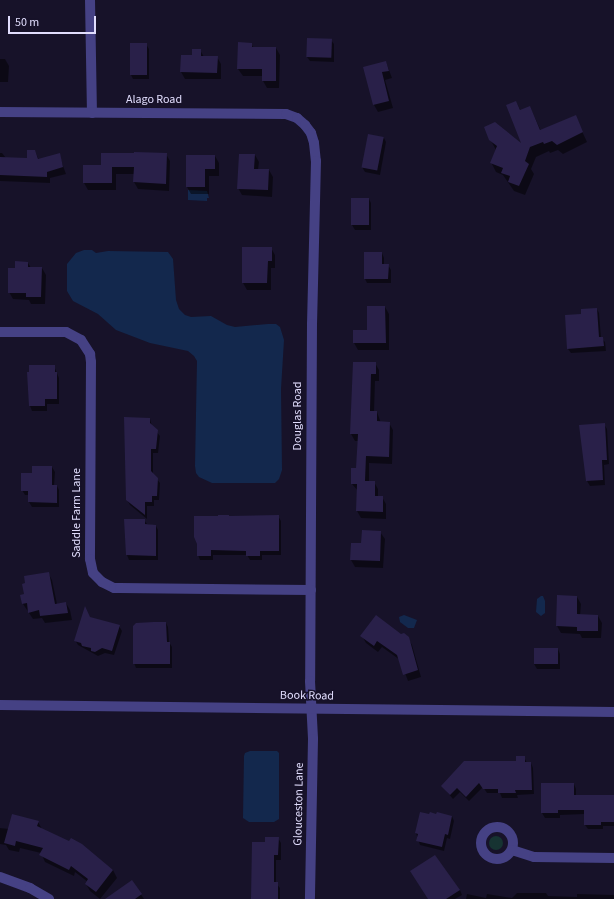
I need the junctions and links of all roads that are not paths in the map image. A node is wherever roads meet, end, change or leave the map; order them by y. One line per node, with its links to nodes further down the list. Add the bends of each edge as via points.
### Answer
1 (90, 0): 3 (street)
2 (0, 112): 3 (street, Alago Road)
3 (92, 113): 4 (street, Alago Road, via 286,114 297,118)
4 (305, 125): 6 (street, Douglas Road, via 314,143 316,161)
5 (0, 332): 6 (street, Saddle Farm Lane, via 66,332 81,340 90,354 90,559 93,573 102,582 114,588)
6 (310, 590): 8 (street, Douglas Road)
7 (0, 705): 8 (street, Book Road)
8 (310, 709): 9 (street, Book Road); 14 (street, Glouceston Lane, via 313,739)
9 (614, 712)
10 (512, 850): 11 (street, via 534,858)
11 (614, 858)
12 (0, 877): 13 (street, via 30,888)
13 (49, 899)
14 (310, 899)

